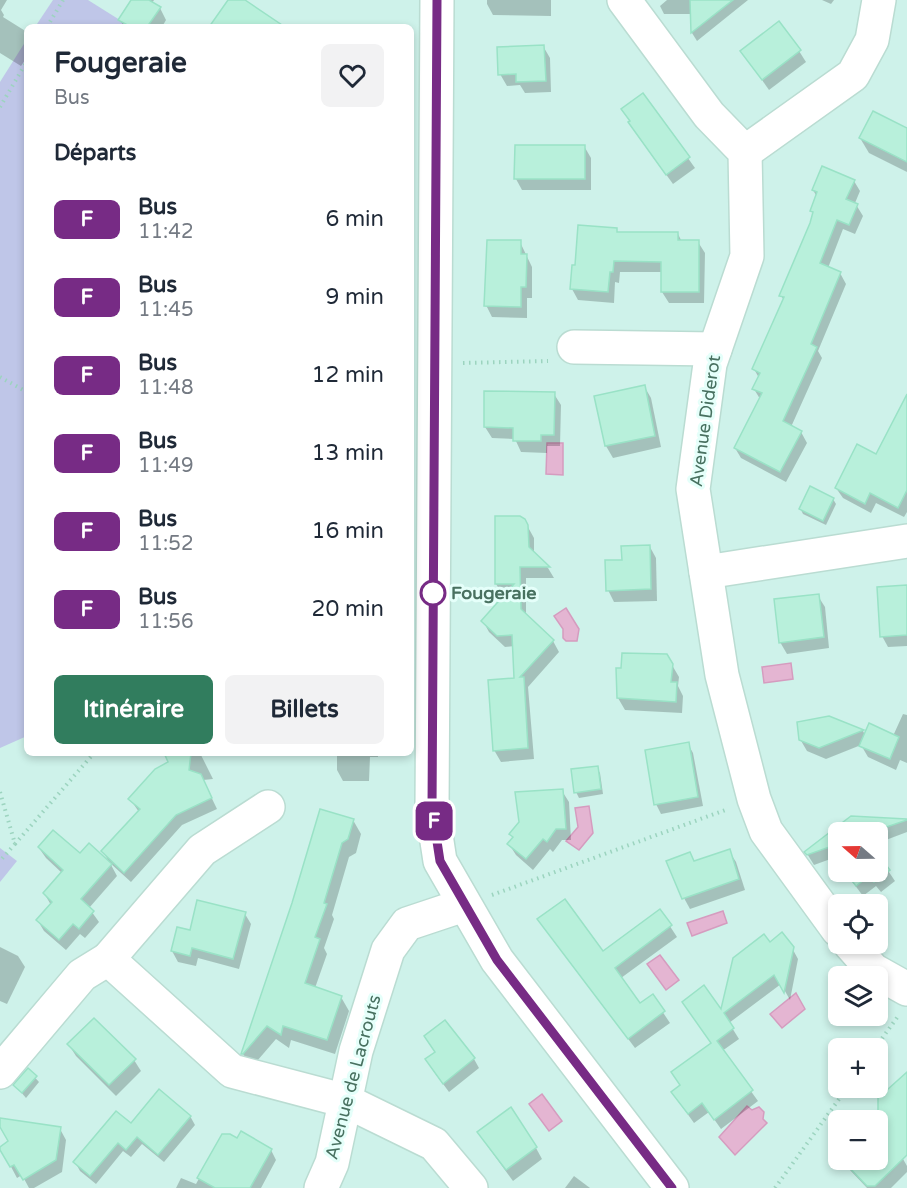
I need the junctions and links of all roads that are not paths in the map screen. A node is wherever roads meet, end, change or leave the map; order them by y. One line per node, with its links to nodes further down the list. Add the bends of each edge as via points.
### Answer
1 (437, 0): 10 (street, via 432,809 440,861)
2 (624, 0): 4 (street, via 709,115)
3 (879, 0): 4 (street, via 872,40 853,75)
4 (745, 152): 6 (street, Avenue Diderot, via 747,256)
5 (574, 347): 6 (street)
6 (715, 349): 8 (street, Avenue Diderot, via 693,489)
7 (907, 541): 8 (street)
8 (706, 572): 11 (street, Avenue Diderot, via 722,675 754,799 766,831)
9 (268, 807): 13 (street, via 202,850)
10 (464, 905): 16 (street, Avenue de Lacrouts, via 407,924 388,950 356,1051); 19 (street, via 497,960)
11 (828, 916)
12 (859, 954): 14 (street)
13 (108, 959): 15 (street, via 82,975); 16 (street, via 232,1071)
14 (904, 1001)
15 (0, 1072)
16 (346, 1101): 17 (street, Avenue de Lacrouts, via 332,1162); 18 (street, via 434,1144)
17 (321, 1188)
18 (471, 1188)
19 (672, 1188)

